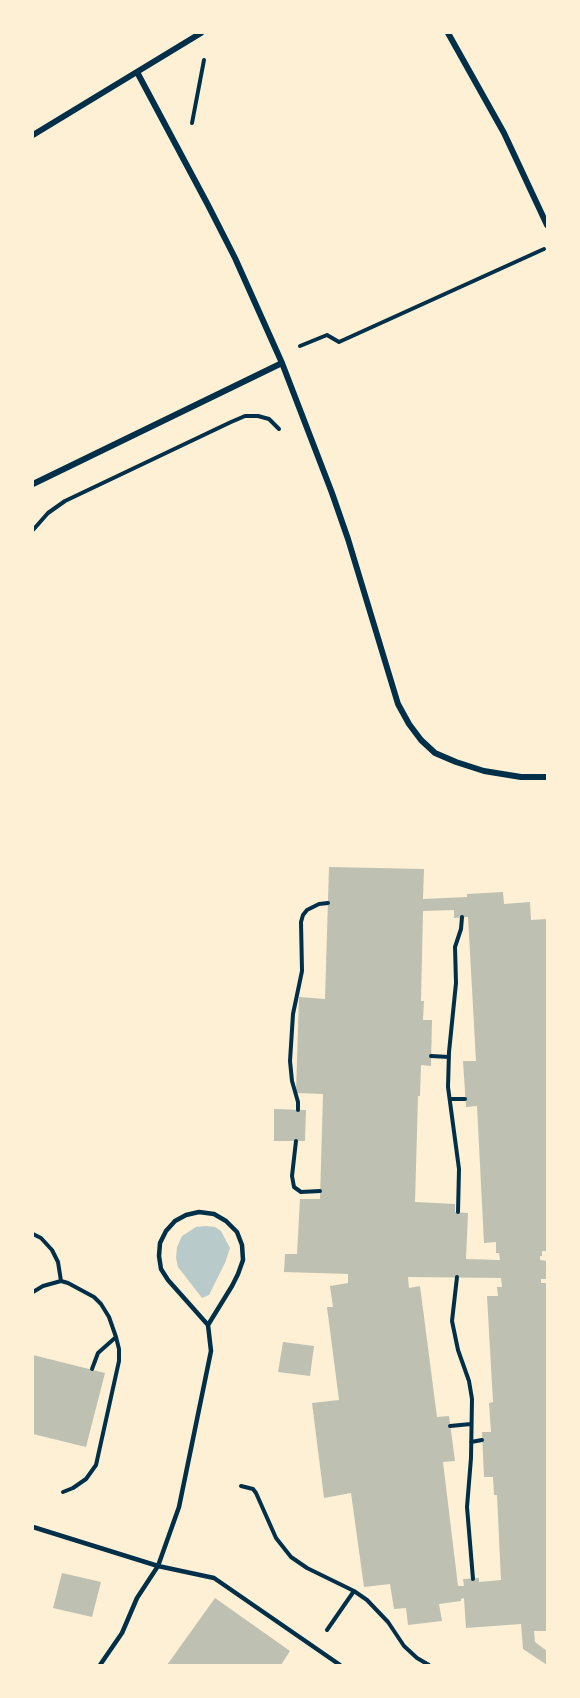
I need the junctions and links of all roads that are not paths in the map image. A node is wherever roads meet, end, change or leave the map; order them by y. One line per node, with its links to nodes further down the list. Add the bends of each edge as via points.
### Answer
1 (201, 33): 3 (street)
2 (448, 33): 5 (street, via 504,133)
3 (137, 72): 4 (street); 6 (street, via 235,258)
4 (33, 135)
5 (547, 225)
6 (282, 363): 7 (street); 8 (street, via 332,493 398,704 409,724 435,753 456,762 484,771)
7 (33, 484)
8 (547, 777)
9 (208, 1325): 9 (lane, via 168,1280 159,1256 160,1243 175,1221 199,1212 226,1221 237,1232 242,1245 243,1260 238,1274); 11 (lane, via 211,1351 179,1507)
10 (33, 1527): 11 (lane)
11 (158, 1566): 12 (lane, via 122,1634); 13 (lane, via 214,1578)
12 (100, 1665)
13 (340, 1665)

